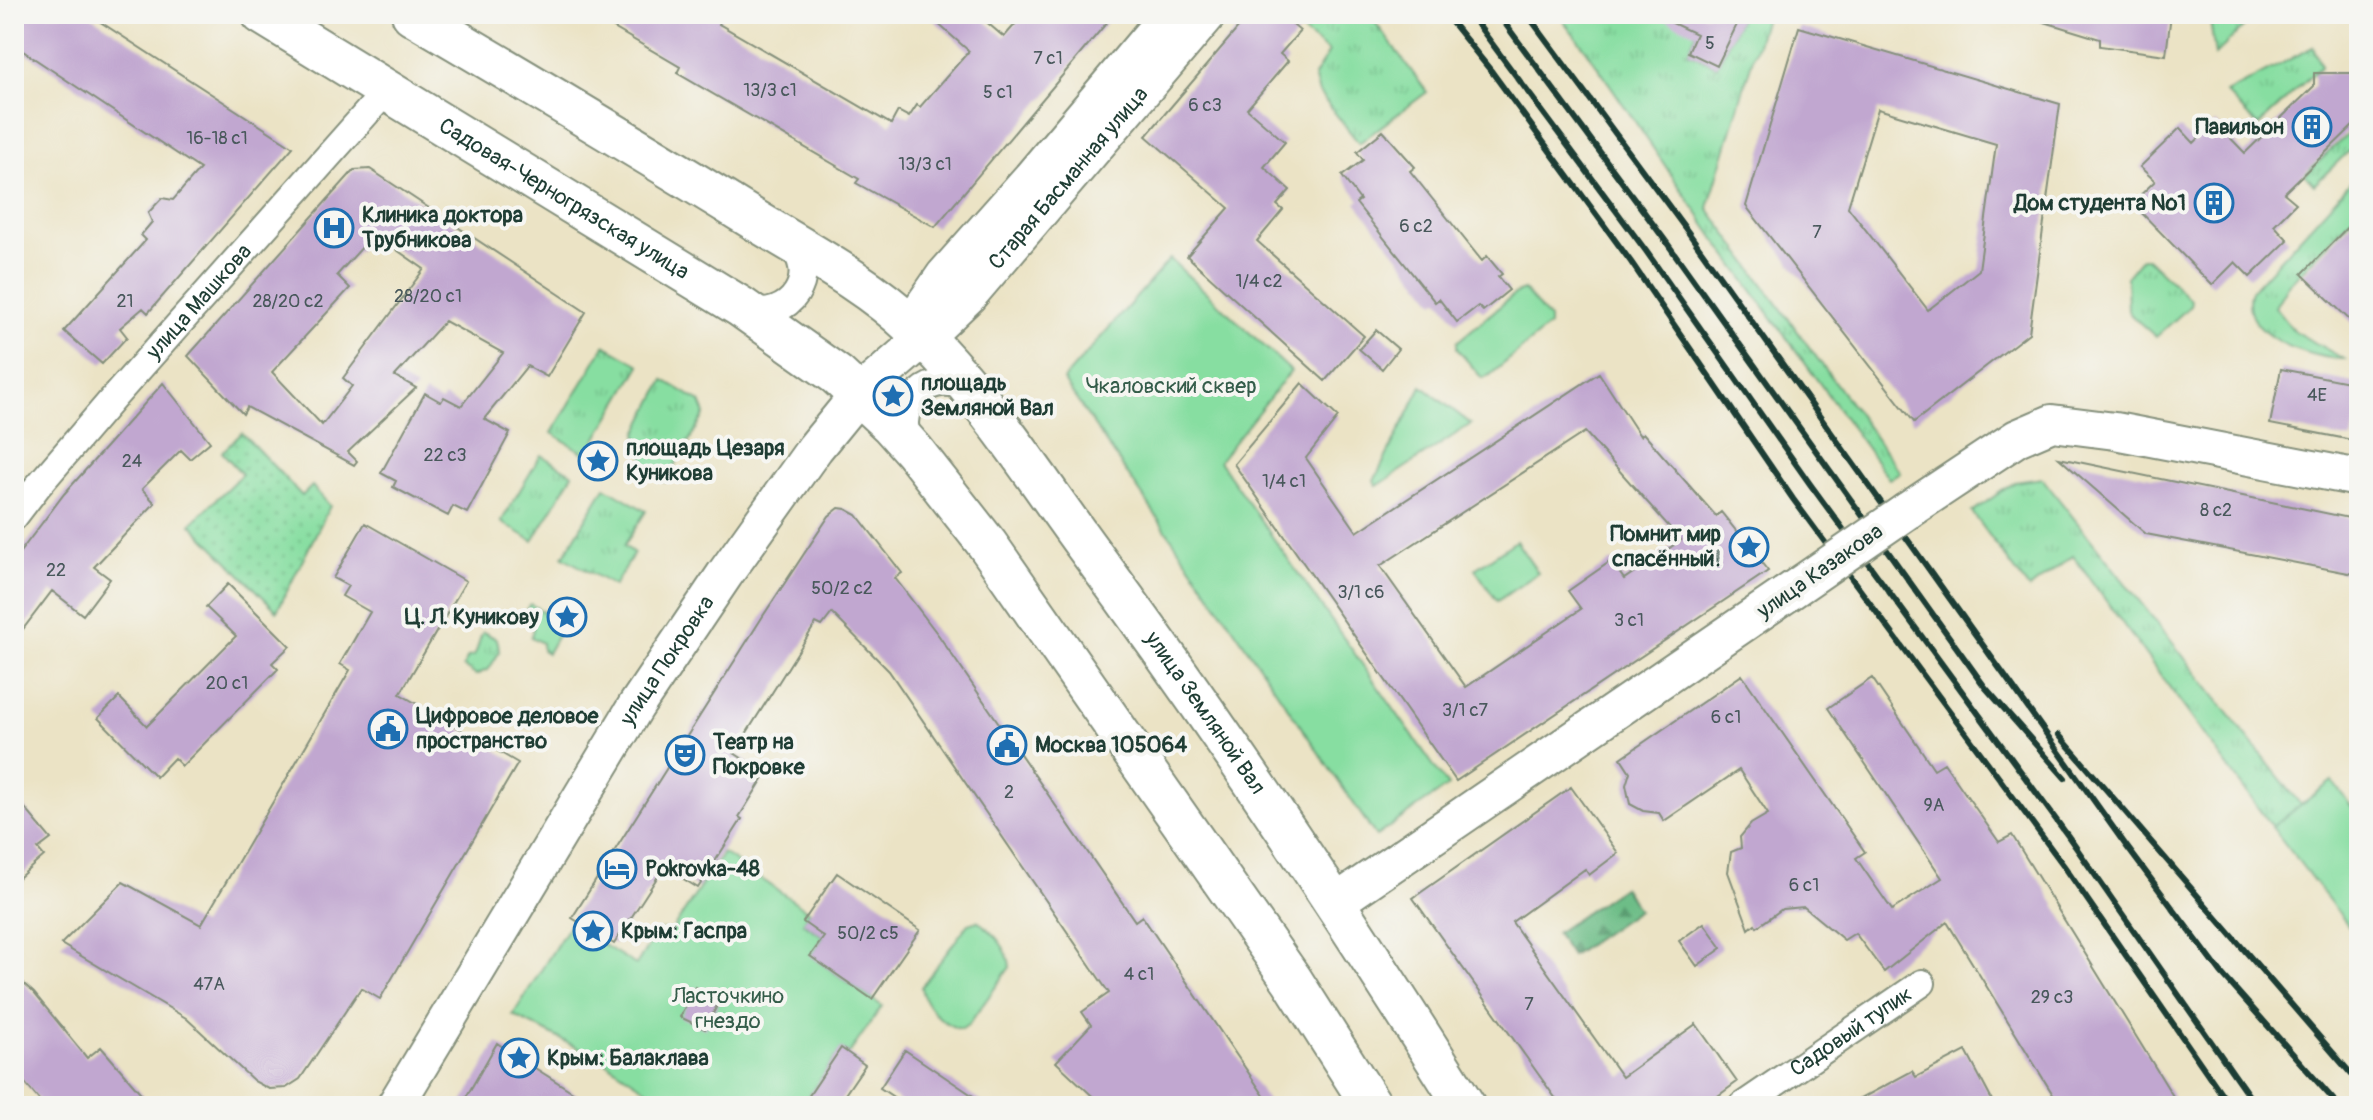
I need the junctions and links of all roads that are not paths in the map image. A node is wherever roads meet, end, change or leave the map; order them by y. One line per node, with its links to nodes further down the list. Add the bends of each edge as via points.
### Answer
1 (262, 14): 5 (main road, Садовая-Черногрязская улица)
2 (412, 14): 6 (main road)
3 (1169, 14): 8 (main road, Старая Басманная улица, via 944,276)
4 (1208, 14): 8 (main road, Старая Басманная улица, via 985,276)
5 (387, 90): 7 (main road, Садовая-Черногрязская улица); 13 (street, улица Машкова)
6 (783, 238): 7 (street, via 800,259 803,273 793,299 768,312); 8 (main road)
7 (741, 307): 9 (main road, Садовая-Черногрязская улица)
8 (917, 331): 9 (main road); 10 (main road, улица Земляной Вал)
9 (859, 394): 11 (main road); 16 (main road, улица Покровка, via 815,448 636,706)
10 (976, 396): 11 (street, via 966,388 941,383 918,393 904,428); 14 (main road, улица Земляной Вал, via 1134,609)
11 (914, 451): 17 (main road, via 987,544 1131,749 1292,980)
12 (2359, 478): 14 (main road, улица Казакова, bridge, via 2052,423 2017,438 1907,511)
13 (14, 517)
14 (1335, 903): 18 (main road, улица Земляной Вал)
15 (1922, 983): 19 (street, Садовый тупик)
16 (395, 1106)
17 (1372, 1106)
18 (1465, 1106)
19 (1742, 1106)

